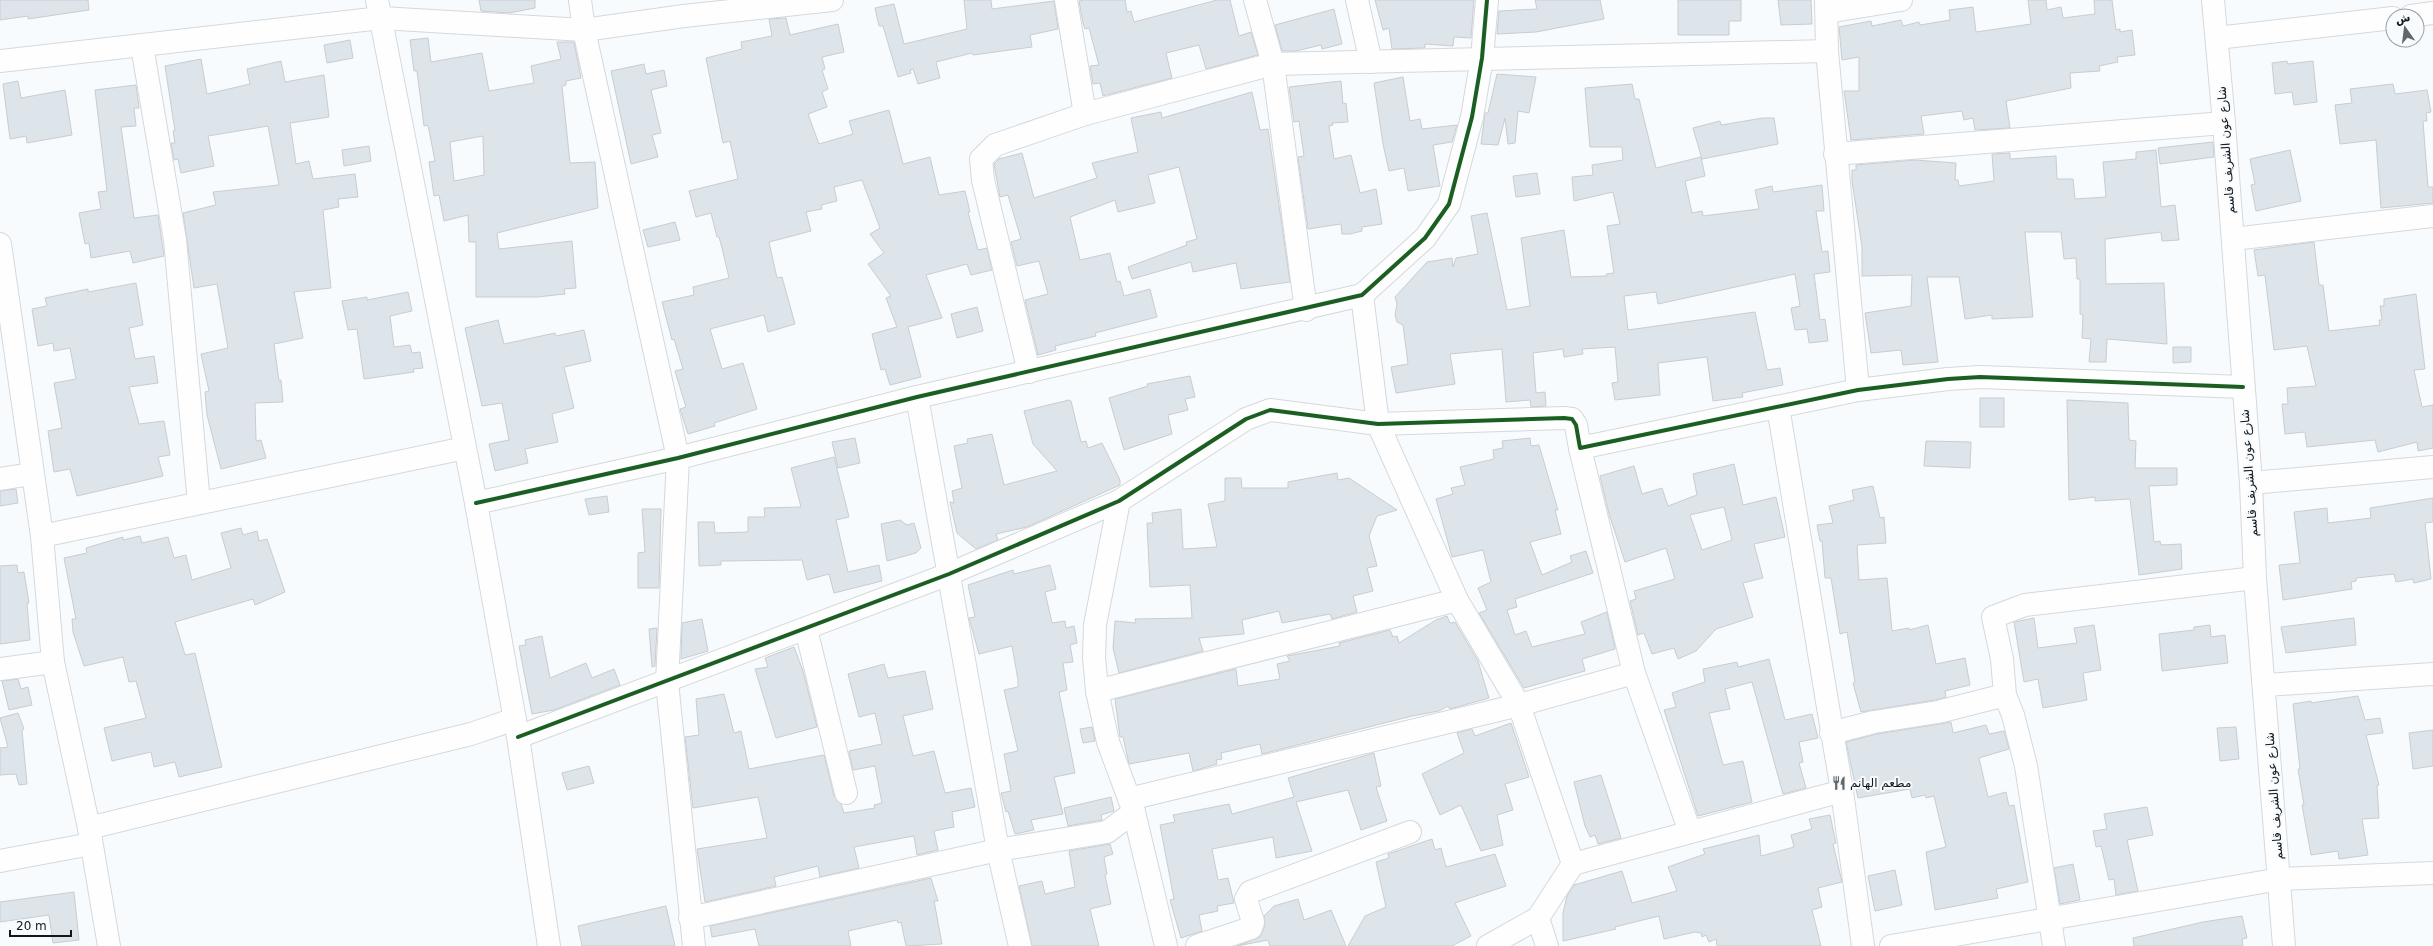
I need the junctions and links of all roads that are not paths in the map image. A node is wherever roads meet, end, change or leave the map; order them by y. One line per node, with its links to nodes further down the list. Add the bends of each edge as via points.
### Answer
1 (580, 0): 12 (street)
2 (832, 0): 12 (street)
3 (1066, 0): 20 (street)
4 (1255, 0): 19 (street)
5 (1357, 0): 18 (street)
6 (1487, 0): 16 (street)
7 (1901, 0): 9 (street)
8 (2213, 0): 13 (street, شارع عون الشريف قاسم)
9 (1826, 6): 15 (street)
10 (379, 9): 12 (street); 14 (street); 35 (street)
11 (2385, 19): 13 (street)
12 (584, 30): 37 (street)
13 (2217, 38): 21 (street, شارع عون الشريف قاسم)
14 (142, 46): 17 (street); 43 (street, via 175,240)
15 (1827, 51): 16 (street); 22 (street)
16 (1482, 58): 18 (street); 27 (street, via 1472,117 1449,204 1425,238)
17 (0, 61)
18 (1371, 62): 19 (street)
19 (1273, 64): 20 (street); 28 (street)
20 (1085, 114): 29 (street, via 995,144 981,159 983,180)
21 (2224, 123): 22 (street); 24 (street, شارع عون الشريف قاسم)
22 (1835, 154): 31 (street)
23 (2433, 216): 24 (street)
24 (2232, 239): 30 (street, شارع عون الشريف قاسم)
25 (0, 244): 26 (street)
26 (2, 280): 39 (street)
27 (1362, 295): 28 (street); 34 (street)
28 (1306, 310): 29 (street)
29 (1029, 372): 32 (street)
30 (2243, 386): 31 (street, via 1980,377); 41 (street, شارع عون الشريف قاسم)
31 (1858, 390): 33 (street)
32 (917, 397): 37 (street); 46 (street)
33 (1778, 407): 36 (street); 60 (street)
34 (1378, 424): 36 (street, via 1564,418 1572,419 1576,425); 42 (street, via 1270,410 1246,419); 48 (street)
35 (465, 448): 43 (street); 44 (street)
36 (1580, 448): 52 (street)
37 (678, 458): 44 (street); 54 (street)
38 (2433, 467): 41 (street)
39 (32, 474): 40 (street); 45 (street)
40 (0, 479)
41 (2251, 483): 47 (street, شارع عون الشريف قاسم)
42 (1119, 501): 46 (street); 56 (street, via 1095,625)
43 (199, 503): 45 (street)
44 (476, 503): 59 (street)
45 (42, 536): 50 (street)
46 (949, 574): 49 (street); 67 (street)
47 (2255, 578): 55 (street, شارع عون الشريف قاسم); 57 (street, via 2025,605 1993,617 2002,659)
48 (1457, 600): 56 (street); 58 (street)
49 (806, 629): 54 (street); 62 (street)
50 (52, 662): 51 (street); 66 (street)
51 (0, 668)
52 (1634, 673): 58 (street); 65 (street)
53 (2433, 674): 55 (street)
54 (667, 682): 59 (street); 72 (street)
55 (2265, 685): 71 (street, شارع عون الشريف قاسم)
56 (1097, 691): 63 (street, via 1108,742)
57 (2005, 695): 60 (street, via 1938,712 1874,722); 74 (street, via 2026,766)
58 (1519, 705): 63 (street); 69 (street)
59 (517, 728): 66 (street, via 471,734); 76 (street)
60 (1831, 733): 61 (street)
61 (1842, 791): 65 (street); 83 (street)
62 (846, 793)
63 (1131, 806): 67 (street, via 1107,832); 79 (street)
64 (1410, 832): 80 (street, via 1250,892 1246,899 1253,922 1251,928)
65 (1690, 832): 69 (street)
66 (90, 836): 68 (street); 75 (street)
67 (998, 850): 72 (street); 78 (street)
68 (0, 860)
69 (1573, 864): 73 (street)
70 (2433, 873): 71 (street)
71 (2280, 880): 74 (street); 86 (street, شارع عون الشريف قاسم)
72 (690, 918): 77 (street)
73 (1538, 918): 81 (street); 82 (street)
74 (2050, 920): 84 (street); 85 (street)
75 (109, 946)
76 (549, 946)
77 (694, 946)
78 (1020, 946)
79 (1166, 946)
80 (1197, 946)
81 (1488, 946)
82 (1547, 946)
83 (1863, 946)
84 (1891, 946)
85 (2054, 946)
86 (2284, 946)

